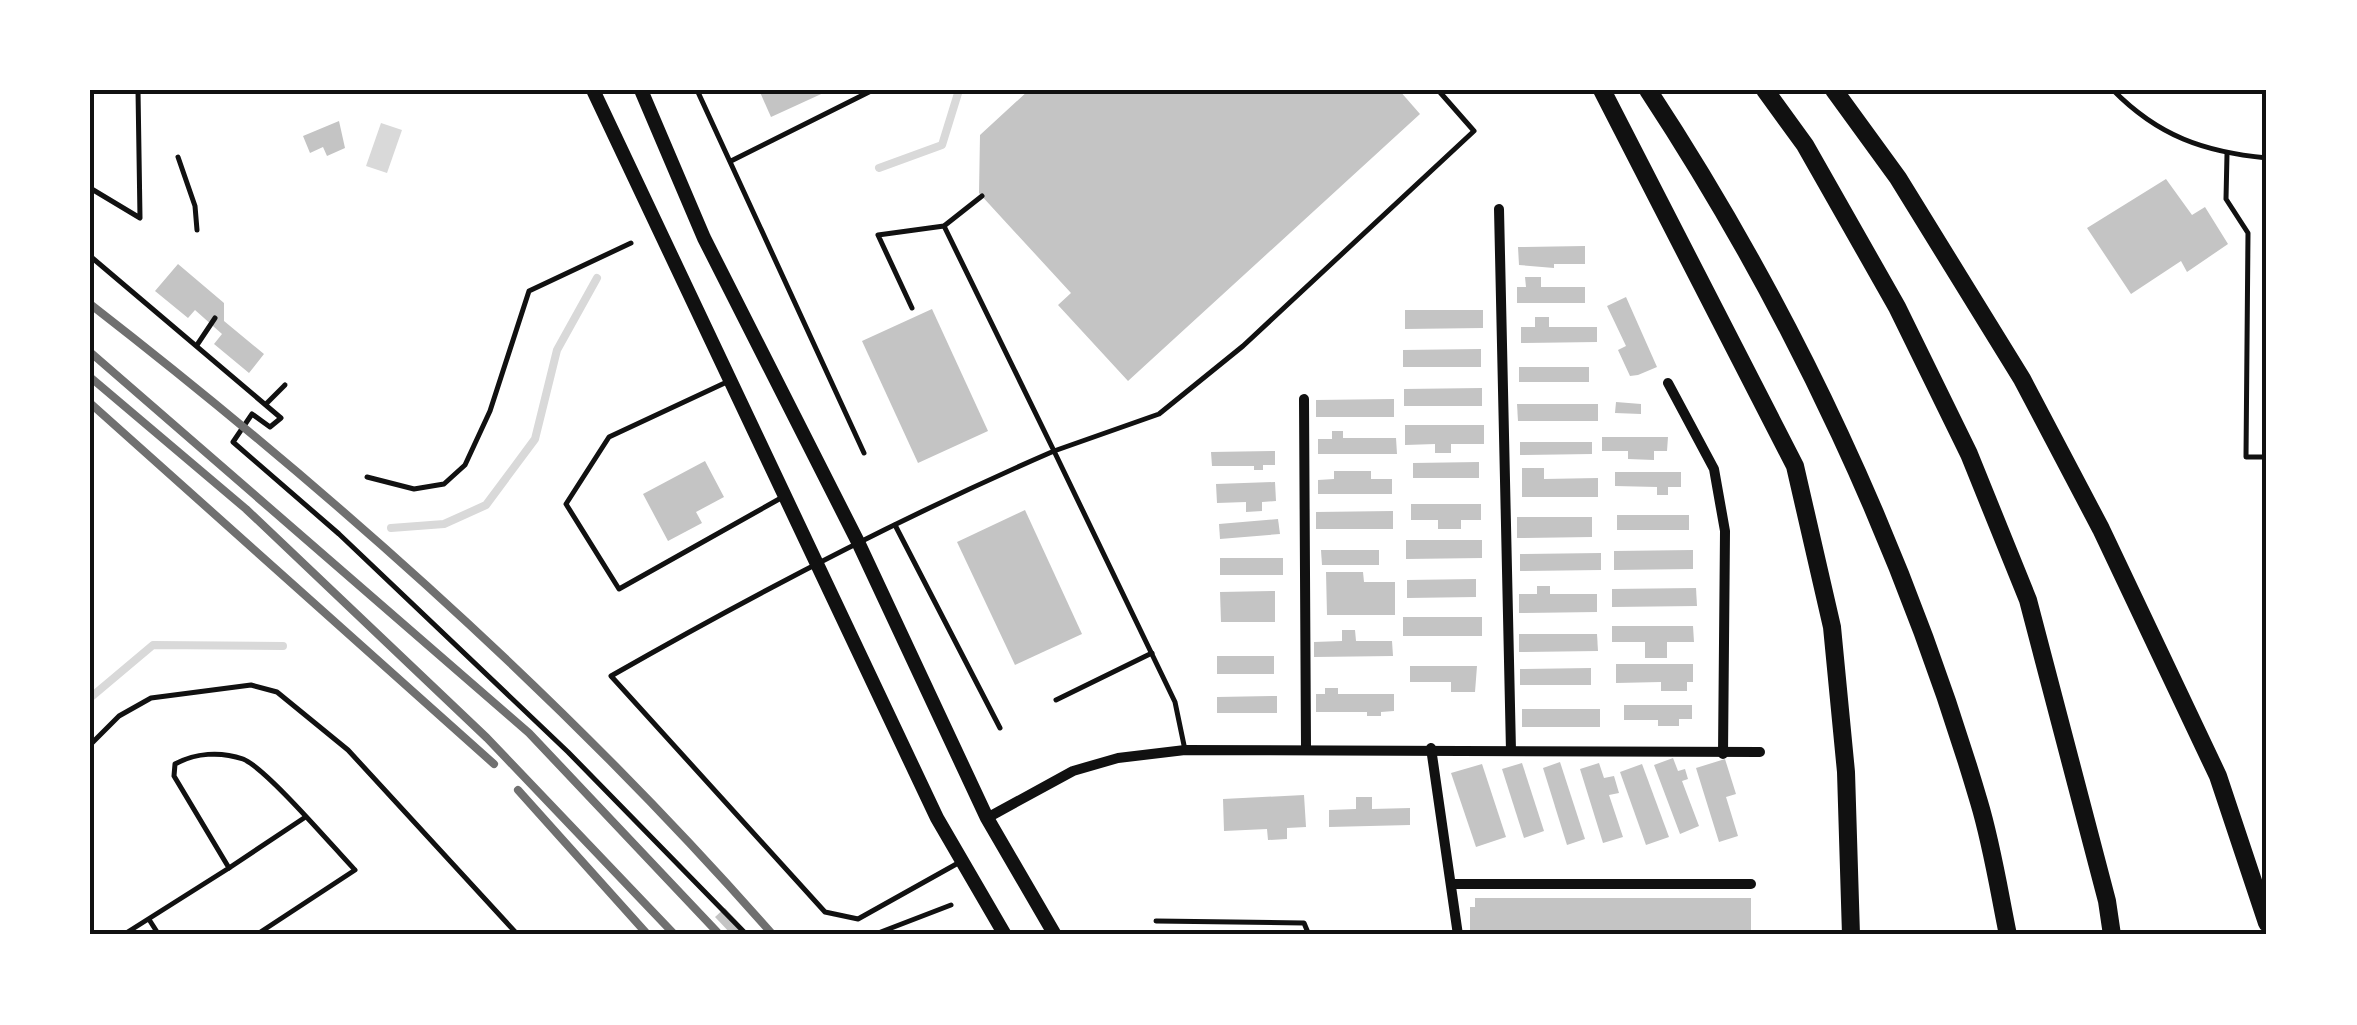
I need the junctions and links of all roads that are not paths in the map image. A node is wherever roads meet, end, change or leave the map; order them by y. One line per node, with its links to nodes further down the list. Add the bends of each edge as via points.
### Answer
1 (138, 90): 15 (lane, via 140,218)
2 (593, 90): 20 (main road)
3 (642, 90): 28 (main road, via 704,238)
4 (697, 90): 14 (lane)
5 (872, 90): 14 (lane)
6 (1438, 90): 23 (lane, via 1474,131 1243,346 1159,414)
7 (1602, 90): 55 (highway, via 1795,466 1832,626 1846,772)
8 (1648, 90): 56 (highway, via 1707,180 1804,360 1904,580 1980,804)
9 (1765, 90): 57 (highway, via 1806,145 1897,307 1977,473 2028,600)
10 (1834, 90): 47 (highway, via 1898,178 2011,362 2102,529 2218,776)
11 (2113, 90): 12 (lane, via 2172,138)
12 (2227, 154): 13 (lane); 25 (lane, via 2226,199 2248,234 2246,457)
13 (2267, 158)
14 (731, 161): 24 (lane)
15 (90, 188)
16 (982, 196): 18 (lane)
17 (1499, 209): 36 (street)
18 (944, 226): 19 (lane, via 878,235); 23 (lane)
19 (912, 308)
20 (729, 381): 26 (main road); 26 (lane, via 608,438 566,504 619,589)
21 (1668, 383): 38 (street, via 1714,468 1725,530)
22 (1304, 399): 33 (street)
23 (1054, 451): 27 (lane); 30 (lane)
24 (864, 453)
25 (2267, 458)
26 (783, 497): 29 (main road)
27 (895, 525): 28 (lane); 32 (lane)
28 (858, 542): 29 (lane); 40 (main road)
29 (815, 563): 41 (main road); 41 (lane, via 612,676 825,912 858,919)
30 (1152, 653): 31 (lane); 35 (lane, via 1175,702)
31 (1056, 700)
32 (1000, 728)
33 (1306, 748): 34 (street); 35 (street)
34 (1431, 748): 36 (street); 43 (street)
35 (1185, 750): 40 (street, via 1073,771)
36 (1511, 751): 38 (street)
37 (1760, 752): 38 (street)
38 (1723, 754)
39 (304, 818): 42 (lane); 42 (lane, via 247,760 219,754 175,764 174,776); 50 (lane, via 355,870)
40 (987, 818): 52 (main road)
41 (960, 862): 51 (main road)
42 (228, 868): 45 (lane)
43 (1452, 884): 44 (street); 54 (street)
44 (1751, 884)
45 (149, 920): 48 (lane); 49 (lane)
46 (1156, 921): 53 (lane, via 1304,923)
47 (2267, 924)
48 (123, 935)
49 (160, 935)
50 (256, 935)
51 (1005, 935)
52 (1055, 935)
53 (1309, 935)
54 (1458, 935)
55 (1851, 935)
56 (2008, 935)
57 (2112, 935)

